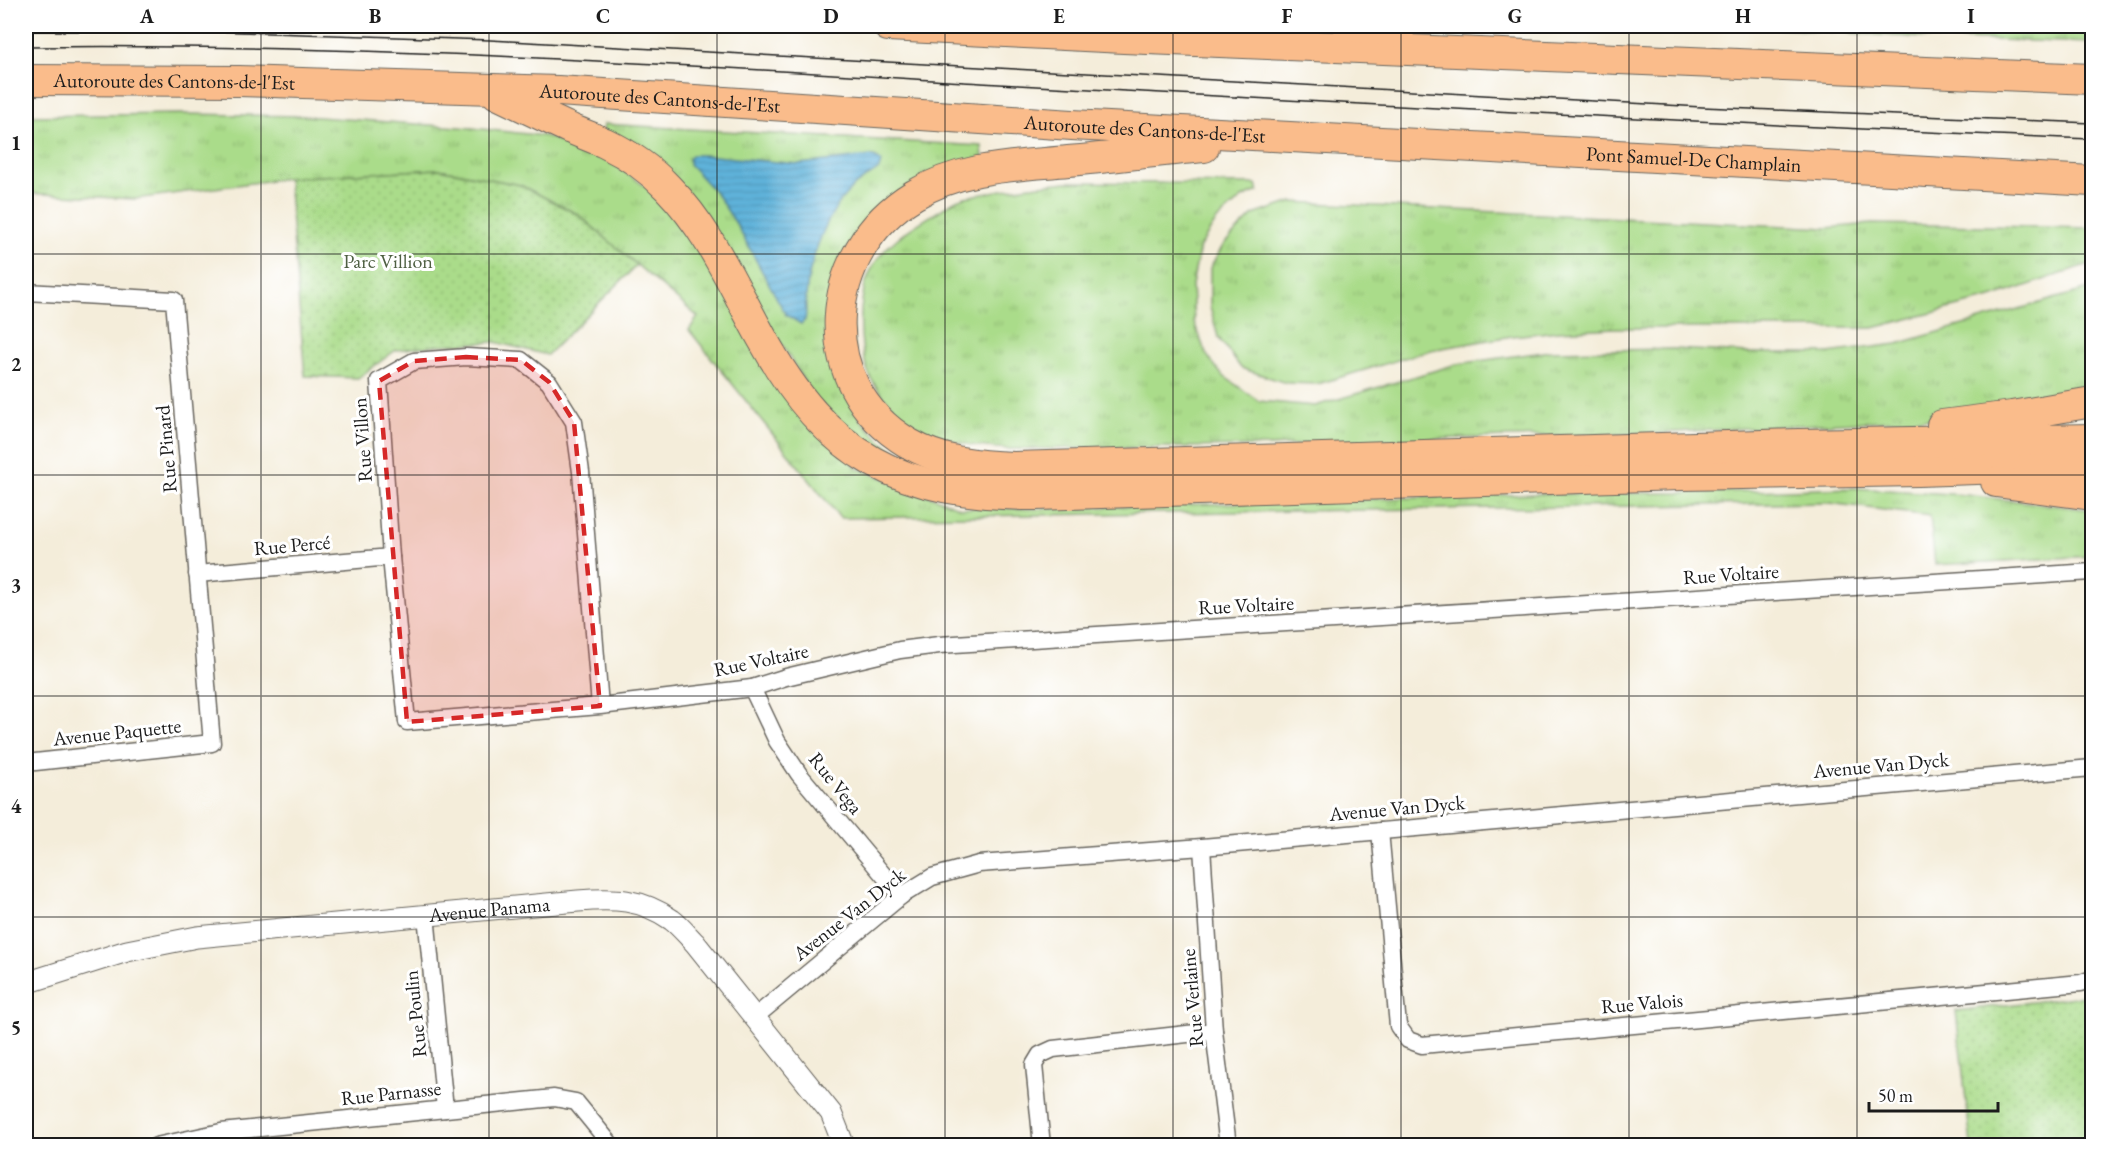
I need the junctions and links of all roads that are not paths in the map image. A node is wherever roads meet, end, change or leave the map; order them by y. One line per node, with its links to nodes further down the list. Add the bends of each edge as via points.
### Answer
1 (888, 26): 3 (highway)
2 (1348, 26): 3 (highway)
3 (1605, 58): 4 (highway)
4 (2092, 79)
5 (26, 80): 6 (highway, Autoroute des Cantons-de-l'Est, via 250,81)
6 (487, 89): 7 (highway, Autoroute des Cantons-de-l'Est); 14 (highway, via 604,142 630,156 660,180 703,230 784,377 805,405 855,451 921,483 975,493 1036,495 1652,475)
7 (1295, 137): 8 (highway, Pont Samuel-De Champlain); 12 (highway, via 1001,166 948,179 914,195 876,226 854,257 846,280 839,313 840,336 858,391 880,421 909,444 946,459 994,466)
8 (2092, 181)
9 (26, 292): 18 (street, Rue Pinard, via 174,300)
10 (2092, 402): 12 (highway)
11 (2092, 439): 12 (highway)
12 (1799, 444)
13 (2092, 465): 14 (highway)
14 (1919, 471): 15 (highway)
15 (2092, 495)
16 (391, 557): 18 (street, Rue Percé); 20 (street, Rue Villon, via 379,381 414,362 466,357 521,360 549,382 574,422); 21 (street, Rue Villon)
17 (2092, 572): 19 (street, Rue Voltaire, via 939,645 900,650)
18 (197, 574): 22 (street, Rue Pinard)
19 (752, 688): 20 (street, Rue Voltaire); 27 (street, Rue Vega, via 777,741 799,774)
20 (600, 706): 21 (street, Rue Voltaire)
21 (407, 722)
22 (212, 743): 23 (street, Avenue Paquette)
23 (26, 763)
24 (2092, 768): 25 (street, Avenue Van Dyck)
25 (1380, 831): 26 (street, Avenue Van Dyck); 29 (street, Rue Valois, via 1398,1026 1408,1040 1422,1045)
26 (1202, 847): 27 (street, Avenue Van Dyck, via 979,864 932,877); 32 (street, Rue Verlaine)
27 (901, 896): 31 (street, Avenue Van Dyck)
28 (426, 915): 30 (street, Avenue Panama, via 197,937 127,951); 31 (street, Avenue Panama, via 624,899 672,920); 33 (street, Rue Poulin)
29 (2092, 979)
30 (26, 983)
31 (754, 1017): 36 (street, Avenue Panama, via 831,1113)
32 (1215, 1031): 37 (street, via 1053,1049 1040,1055 1034,1065); 38 (street, Rue Verlaine)
33 (445, 1109): 34 (street, Rue Parnasse, via 221,1132); 35 (street, Rue Parnasse, via 554,1098 576,1102)
34 (156, 1146)
35 (612, 1146)
36 (844, 1146)
37 (1041, 1146)
38 (1228, 1146)

